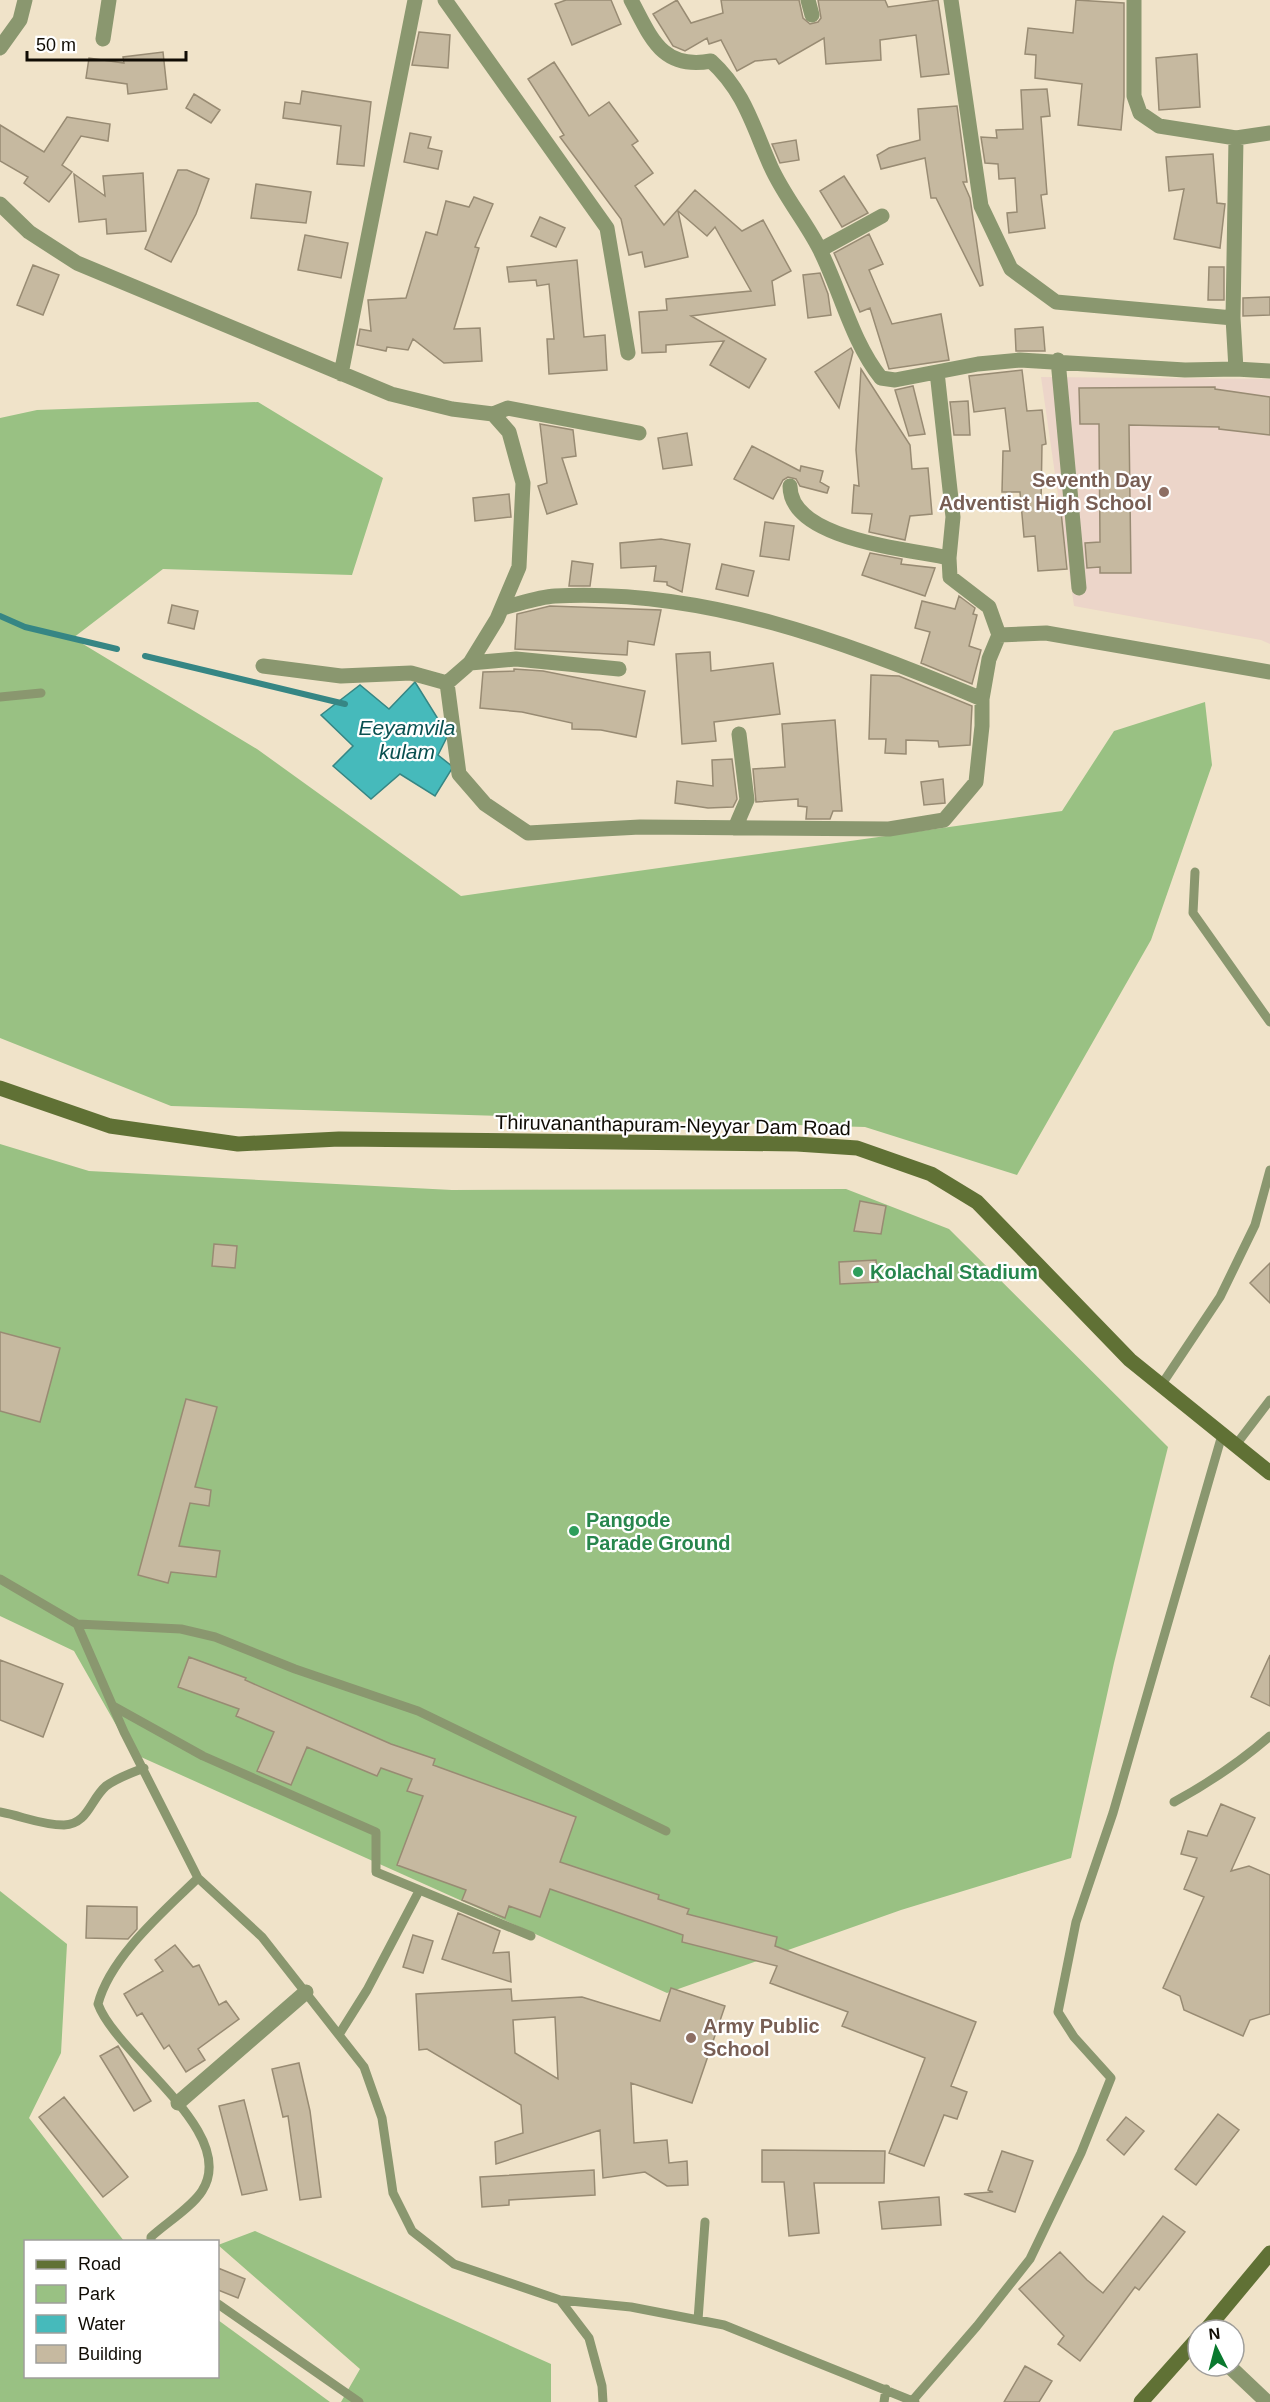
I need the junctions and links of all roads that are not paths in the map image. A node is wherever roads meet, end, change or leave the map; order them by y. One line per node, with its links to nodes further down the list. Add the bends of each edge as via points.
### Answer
1 (25, 0): 9 (street, via 20,20)
2 (109, 0): 8 (street)
3 (415, 0): 21 (street)
4 (445, 0): 16 (street, via 607,228)
5 (630, 0): 14 (street, via 656,46 668,56 679,61 711,61 726,75 746,103 772,170)
6 (951, 0): 15 (street, via 981,206 1011,269 1056,302)
7 (1134, 0): 11 (street, via 1134,96 1140,113 1160,126)
8 (103, 39)
9 (0, 48)
10 (1270, 133): 11 (street)
11 (1236, 138): 15 (street)
12 (0, 204): 21 (street, via 29,232 77,263)
13 (882, 216): 14 (street)
14 (820, 250): 20 (street, via 868,359 881,378 895,380)
15 (1233, 318): 18 (street)
16 (628, 353)
17 (1058, 360): 18 (street, via 1185,370); 20 (street, via 978,364); 26 (street)
18 (1236, 369): 19 (street)
19 (1270, 371)
20 (937, 372): 25 (street, via 953,517)
21 (341, 374): 22 (street, via 391,394)
22 (493, 414): 23 (street, via 508,408); 27 (street, via 510,432 523,483 519,567)
23 (639, 433)
24 (790, 486): 25 (street, via 794,505 812,522 876,546)
25 (949, 558): 28 (street, via 950,577 989,607)
26 (1079, 588)
27 (502, 608): 29 (street); 36 (street, via 554,596 666,599 755,619 890,660)
28 (999, 635): 32 (street, via 1046,633); 36 (street, via 989,659)
29 (470, 663): 31 (street, via 516,659); 33 (street)
30 (263, 666): 33 (street, via 341,676 411,673)
31 (619, 669)
32 (1270, 672)
33 (447, 683): 38 (street, via 459,774 485,804 528,833 640,827)
34 (41, 693): 35 (lane)
35 (0, 697)
36 (982, 699): 38 (street, via 976,782 944,820 889,829)
37 (739, 734): 38 (street, via 747,800)
38 (735, 828)
39 (1195, 872): 40 (lane, via 1193,913)
40 (1270, 1022)
41 (0, 1088): 43 (main road, Thiruvananthapuram-Neyyar Dam Road, via 110,1126 238,1144 339,1139 857,1148 931,1174 977,1202)
42 (1270, 1170): 43 (lane, via 1255,1225 1220,1297)
43 (1160, 1387): 45 (main road, Thiruvananthapuram-Neyyar Dam Road)
44 (1270, 1400): 46 (lane)
45 (1222, 1436): 46 (main road, Thiruvananthapuram-Neyyar Dam Road); 72 (lane, via 1113,1813 1076,1922 1058,2012 1074,2037 1111,2078 1081,2153 1030,2259)
46 (1235, 1446): 47 (main road, Thiruvananthapuram-Neyyar Dam Road)
47 (1270, 1473)
48 (0, 1579): 49 (lane)
49 (77, 1624): 50 (lane); 55 (lane, via 181,1629 215,1637 418,1711)
50 (113, 1706): 52 (lane); 57 (lane, via 203,1756 376,1832 376,1872)
51 (1270, 1736): 53 (lane, via 1208,1784)
52 (144, 1768): 54 (lane, via 106,1786 86,1815 66,1825); 56 (lane)
53 (1174, 1802)
54 (0, 1812)
55 (666, 1831)
56 (198, 1878): 59 (lane, via 262,1937); 61 (lane, via 141,1933 102,1989 98,2004 111,2029)
57 (419, 1891): 58 (lane); 60 (lane)
58 (531, 1936)
59 (306, 1992): 60 (lane); 61 (street)
60 (340, 2033): 65 (lane, via 364,2067 382,2118 393,2193 412,2231 454,2264)
61 (178, 2103): 63 (lane, via 201,2133 209,2178 201,2193)
62 (705, 2222): 68 (lane)
63 (151, 2240)
64 (1270, 2253): 67 (main road)
65 (560, 2300): 68 (lane, via 631,2307); 74 (lane, via 589,2338)
66 (219, 2305): 73 (lane)
67 (1216, 2318)
68 (698, 2320): 71 (lane, via 724,2325)
69 (1186, 2351): 76 (main road)
70 (1242, 2378): 77 (street)
71 (886, 2389): 72 (lane); 75 (lane)
72 (914, 2401)
73 (359, 2402)
74 (603, 2402)
75 (884, 2402)
76 (1141, 2402)
77 (1267, 2402)

